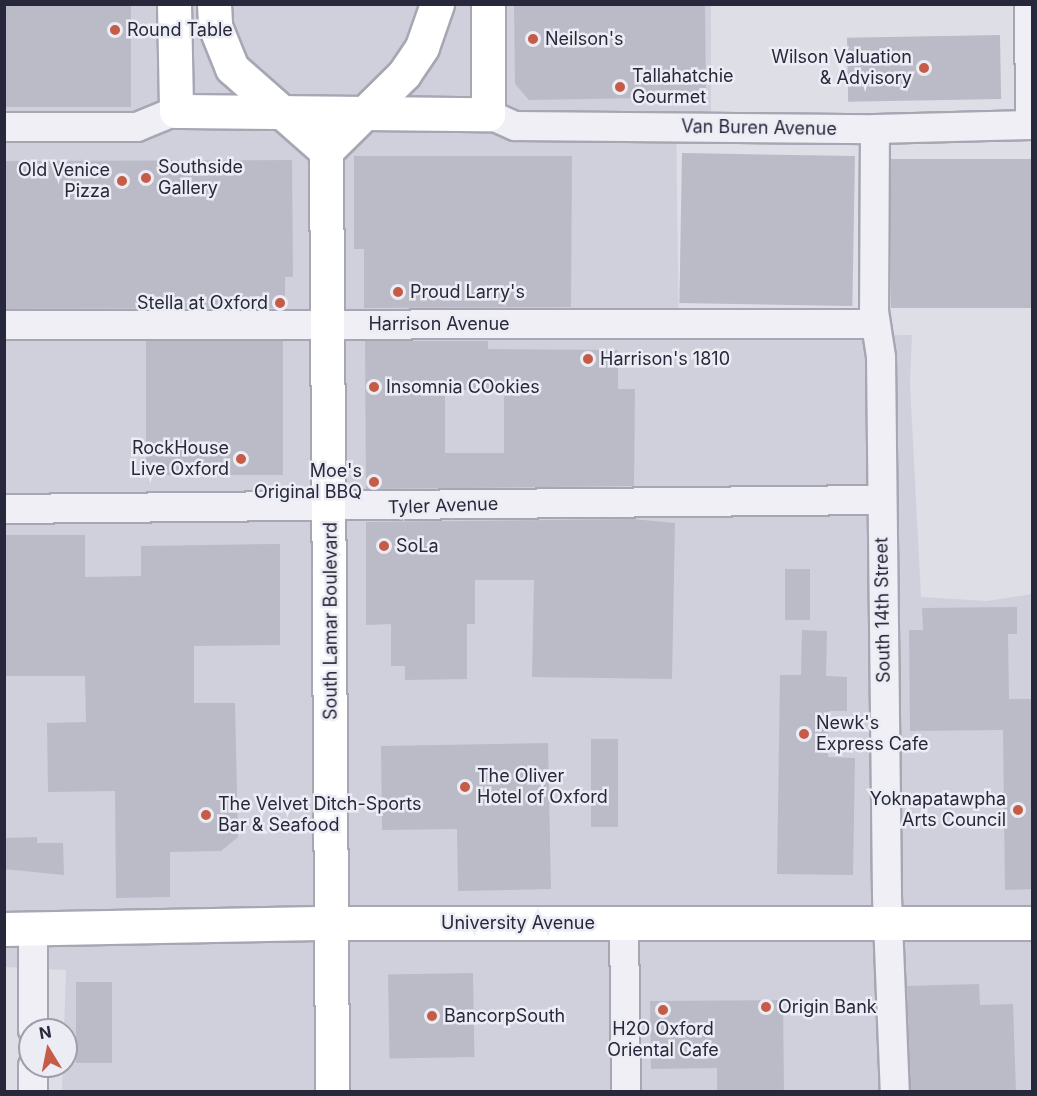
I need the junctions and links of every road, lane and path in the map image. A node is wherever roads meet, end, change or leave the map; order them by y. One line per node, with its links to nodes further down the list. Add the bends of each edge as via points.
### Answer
1 (174, 4): 6 (street)
2 (214, 4): 7 (street, via 215,26 232,68)
3 (437, 4): 8 (street, via 422,47)
4 (488, 4): 9 (street)
5 (1029, 4): 10 (street)
6 (176, 111): 7 (street); 11 (street, via 137,127)
7 (279, 111): 8 (street); 13 (street)
8 (368, 111): 9 (street); 13 (street)
9 (488, 114): 12 (street, Van Buren Avenue, via 515,126)
10 (1031, 125): 12 (street, Van Buren Avenue)
11 (4, 127)
12 (875, 129): 15 (street, South 14th Street)
13 (326, 152): 14 (street, South Lamar Boulevard)
14 (330, 324): 15 (street, Harrison Avenue); 16 (street, Harrison Avenue); 18 (street, South Lamar Boulevard)
15 (874, 324): 17 (street, South 14th Street, via 881,357)
16 (4, 325)
17 (881, 500): 18 (street, Tyler Avenue); 22 (street, South 14th Street)
18 (330, 508): 19 (street, Tyler Avenue); 20 (street, South Lamar Boulevard)
19 (4, 509)
20 (331, 923): 21 (street, University Avenue); 24 (street, University Avenue); 26 (street, South Lamar Boulevard)
21 (624, 923): 22 (street, University Avenue); 27 (street)
22 (890, 923): 23 (street, University Avenue); 28 (street, South 14th Street)
23 (1032, 923)
24 (19, 929): 25 (street)
25 (31, 1018)
26 (332, 1092)
27 (626, 1092)
28 (895, 1092)

